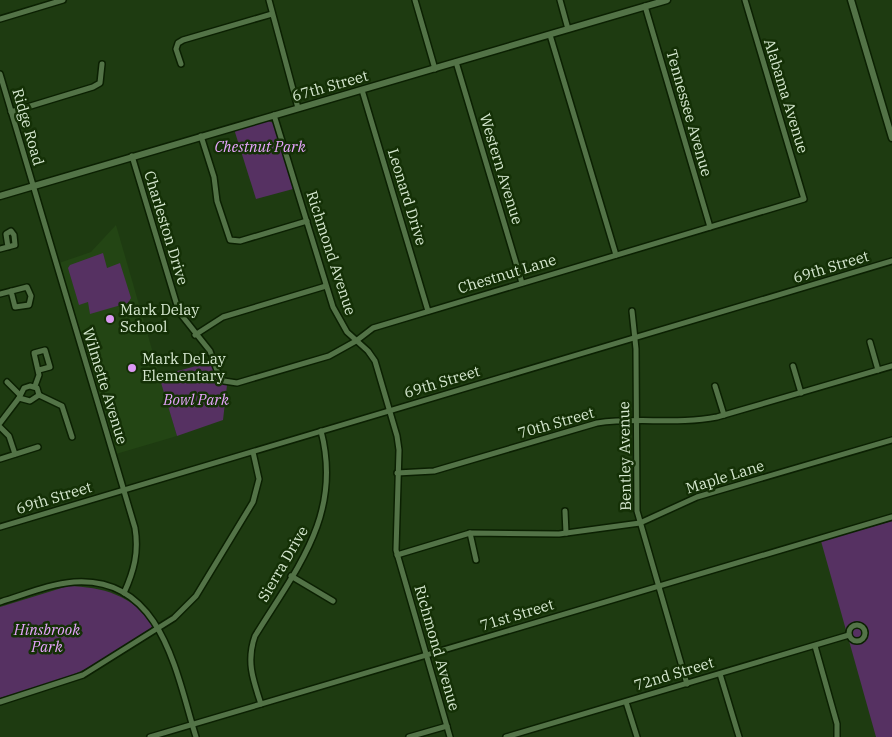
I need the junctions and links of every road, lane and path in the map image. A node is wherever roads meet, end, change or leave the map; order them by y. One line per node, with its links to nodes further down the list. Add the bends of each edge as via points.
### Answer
1 (63, 0): 10 (street)
2 (269, 0): 9 (street)
3 (415, 0): 16 (street)
4 (560, 0): 11 (street)
5 (667, 0): 8 (street, 67th Street)
6 (745, 0): 28 (street, Alabama Avenue)
7 (852, 0): 22 (street)
8 (645, 6): 11 (street, 67th Street); 30 (street, Tennessee Avenue)
9 (272, 14): 15 (street, via 183,40 176,49); 19 (street)
10 (0, 19)
11 (568, 29): 12 (street, 67th Street)
12 (550, 34): 13 (street, 67th Street); 33 (street)
13 (456, 62): 16 (street, 67th Street); 35 (street, Western Avenue)
14 (102, 64): 20 (street, via 100,83 93,88)
15 (180, 64)
16 (435, 68): 18 (street, 67th Street)
17 (0, 74): 20 (street, Ridge Road)
18 (362, 90): 19 (street, 67th Street); 39 (street, Leonard Drive)
19 (298, 108): 21 (street, 67th Street)
20 (11, 112): 26 (street, Ridge Road)
21 (274, 114): 23 (street, 67th Street); 29 (street, Richmond Avenue)
22 (889, 118): 24 (street)
23 (201, 136): 25 (street, 67th Street); 29 (street, via 214,177 216,201 230,240 240,241)
24 (892, 138)
25 (132, 156): 26 (street, 67th Street); 41 (street, Charleston Drive, via 177,306)
26 (33, 186): 27 (street, 67th Street); 68 (street, Wilmette Avenue)
27 (0, 196)
28 (804, 199): 30 (street, Chestnut Lane)
29 (307, 221): 36 (street, Richmond Avenue)
30 (710, 227): 33 (street, Chestnut Lane)
31 (8, 247): 32 (street)
32 (0, 249)
33 (616, 255): 35 (street, Chestnut Lane)
34 (892, 261): 42 (street, 69th Street)
35 (522, 283): 39 (street, Chestnut Lane)
36 (326, 286): 41 (street, via 223,317); 43 (street, Richmond Avenue, via 339,321)
37 (11, 292): 37 (street, via 14,307 29,305 31,296 27,287); 38 (street)
38 (0, 294)
39 (428, 311): 43 (street, Chestnut Lane, via 373,328)
40 (632, 311): 42 (street, Bentley Avenue)
41 (195, 335): 49 (street, Charleston Drive, via 210,351)
42 (636, 338): 56 (street, 69th Street); 58 (street, Bentley Avenue)
43 (356, 341): 49 (street, Chestnut Lane, via 324,358 237,384); 56 (street, Richmond Avenue, via 375,361)
44 (870, 342): 48 (street)
45 (793, 366): 53 (street)
46 (892, 366): 48 (street, 70th Street)
47 (39, 370): 51 (street)
48 (878, 370): 53 (street, 70th Street)
49 (224, 381)
50 (7, 382): 54 (street)
51 (35, 386): 54 (street, via 27,386); 55 (street)
52 (715, 386): 57 (street)
53 (801, 394): 57 (street, 70th Street)
54 (20, 396): 55 (street, via 30,401); 59 (street)
55 (39, 396): 61 (street, via 62,406)
56 (390, 411): 60 (street, 69th Street); 67 (street, Richmond Avenue, via 399,446)
57 (724, 415): 58 (street, 70th Street, via 693,421)
58 (636, 420): 67 (street, 70th Street, via 589,425 428,472); 71 (street, Bentley Avenue, via 635,491)
59 (0, 425): 65 (street, via 9,436)
60 (321, 431): 64 (street, 69th Street); 77 (street, Sierra Drive, via 326,462 324,508 315,534)
61 (72, 437)
62 (892, 440): 71 (street, Maple Lane, via 697,497)
63 (38, 447): 65 (street)
64 (253, 452): 68 (street, 69th Street); 82 (street, via 259,479 253,502 196,596 181,613)
65 (15, 454): 66 (street)
66 (0, 459)
67 (398, 473): 75 (street, Richmond Avenue)
68 (124, 490): 72 (street, 69th Street); 79 (street, Wilmette Avenue, via 137,547 133,572)
69 (565, 510): 74 (street)
70 (892, 517): 78 (street, 71st Street)
71 (640, 523): 74 (street, Maple Lane); 78 (street, Bentley Avenue)
72 (0, 527)
73 (470, 533): 74 (street, Maple Lane); 75 (street, Maple Lane); 76 (street)
74 (566, 533)
75 (397, 555): 85 (street, Richmond Avenue)
76 (476, 560)
77 (291, 576): 80 (street); 90 (street, Sierra Drive, via 250,651 250,667)
78 (658, 586): 85 (street, 71st Street); 87 (street, Bentley Avenue)
79 (124, 593): 81 (street, via 99,584 73,582); 82 (street, via 145,608)
80 (333, 601)
81 (0, 602)
82 (159, 628): 88 (street, via 83,675); 91 (street)
83 (849, 635): 84 (street, 72nd Street)
84 (814, 646): 86 (street, 72nd Street); 102 (street)
85 (426, 655): 90 (street, 71st Street); 92 (street, Richmond Avenue)
86 (720, 674): 87 (street, 72nd Street); 101 (street)
87 (687, 684): 89 (street, 72nd Street)
88 (0, 702)
89 (626, 702): 93 (street, 72nd Street); 100 (street)
90 (261, 704): 91 (street, 71st Street)
91 (192, 724): 94 (street, 71st Street); 95 (street)
92 (447, 726): 96 (street); 97 (street, Richmond Avenue)
93 (530, 730): 98 (street, 72nd Street); 99 (street)
94 (150, 737)
95 (196, 737)
96 (409, 737)
97 (450, 737)
98 (506, 737)
99 (533, 737)
100 (637, 737)
101 (739, 737)
102 (837, 737)

